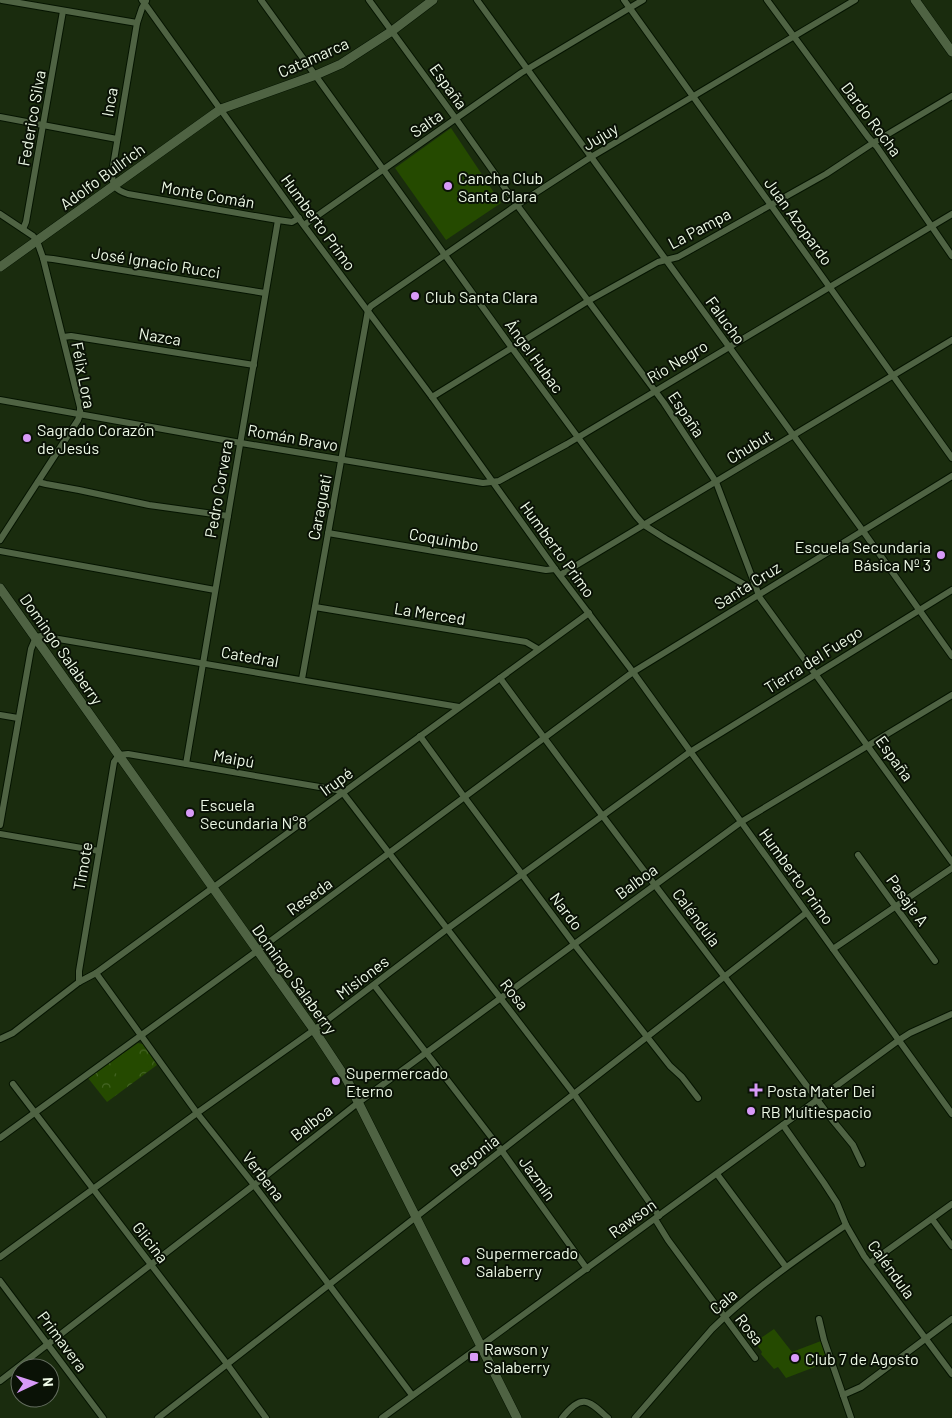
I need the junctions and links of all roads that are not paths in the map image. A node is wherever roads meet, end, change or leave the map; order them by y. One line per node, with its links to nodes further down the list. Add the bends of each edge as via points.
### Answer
1 (2, 0): 13 (street)
2 (261, 0): 19 (street, Ángel Hubac)
3 (368, 0): 15 (street, España)
4 (433, 0): 15 (street, Catamarca)
5 (478, 0): 18 (street, Falucho)
6 (624, 0): 12 (street, Juan Azopardo)
7 (643, 0): 12 (street, Salta)
8 (767, 0): 16 (street, Dardo Rocha)
9 (855, 0): 16 (street, Jujuy)
10 (915, 0): 17 (street)
11 (145, 1): 14 (street, Inca); 22 (street, Humberto Primo)
12 (629, 8): 18 (street, Salta); 20 (street, Juan Azopardo)
13 (63, 11): 14 (street); 25 (street, Federico Silva)
14 (137, 23): 26 (street, Inca)
15 (392, 31): 19 (street, Catamarca, via 341,64); 24 (street, España)
16 (794, 36): 20 (street, Jujuy); 27 (street, Dardo Rocha)
17 (952, 52)
18 (527, 69): 24 (street, Salta); 28 (street, Falucho)
19 (316, 75): 22 (street, Catamarca); 29 (street, Ángel Hubac)
20 (692, 96): 28 (street, Jujuy); 32 (street, Juan Azopardo)
21 (952, 96): 27 (street, La Pampa)
22 (221, 109): 30 (street, Adolfo Bullrich); 35 (street, Humberto Primo)
23 (0, 117): 25 (street)
24 (456, 119): 29 (street, Salta); 31 (street, España)
25 (43, 125): 26 (street); 39 (street, Federico Silva)
26 (117, 139): 30 (street, Inca, via 112,172)
27 (873, 143): 32 (street, La Pampa); 38 (street, Dardo Rocha)
28 (591, 157): 31 (street, Jujuy); 44 (street, Falucho)
29 (384, 169): 37 (street, Salta); 41 (street, Ángel Hubac)
30 (114, 186): 36 (street, Monte Comán, via 128,194); 40 (street, Adolfo Bullrich)
31 (517, 205): 41 (street, Jujuy); 48 (street, España)
32 (771, 205): 44 (street, La Pampa, via 678,257); 46 (street, Juan Azopardo)
33 (0, 214): 39 (street, Félix Lora)
34 (952, 214): 38 (street, Río Negro)
35 (299, 218): 36 (street, Monte Comán, via 292,222); 37 (street, Humberto Primo)
36 (278, 220): 47 (street, Pedro Corvera)
37 (304, 225): 49 (street, Humberto Primo)
38 (931, 226): 42 (street, Dardo Rocha); 46 (street, Río Negro)
39 (23, 229): 40 (street, Félix Lora)
40 (37, 241): 43 (street, Félix Lora); 45 (street, Adolfo Bullrich)
41 (445, 254): 49 (street, Jujuy); 53 (street, Ángel Hubac)
42 (952, 256)
43 (43, 258): 47 (street, José Ignacio Rucci); 50 (street, Félix Lora)
44 (666, 260): 48 (street, La Pampa); 52 (street, Falucho)
45 (0, 267)
46 (829, 286): 52 (street, Río Negro); 55 (street, Juan Azopardo)
47 (265, 293): 54 (street, Pedro Corvera)
48 (588, 301): 53 (street, La Pampa); 56 (street, España)
49 (368, 310): 57 (street, Humberto Primo); 64 (street, Caraguati)
50 (62, 337): 54 (street, Nazca); 59 (street, Félix Lora)
51 (952, 340): 55 (street, Chubut)
52 (728, 346): 56 (street, Río Negro); 60 (street, Falucho)
53 (512, 348): 57 (street, La Pampa); 61 (street, Ángel Hubac)
54 (254, 365): 62 (street, Pedro Corvera)
55 (894, 376): 60 (street, Chubut); 63 (street, Juan Azopardo)
56 (654, 391): 61 (street, Río Negro); 67 (street, España)
57 (432, 397): 68 (street, Humberto Primo)
58 (0, 400): 59 (street, Román Bravo)
59 (80, 414): 62 (street, Román Bravo); 66 (street, Félix Lora)
60 (793, 435): 67 (street, Chubut); 71 (street, Falucho)
61 (578, 436): 68 (street, Río Negro); 70 (street, Ángel Hubac)
62 (241, 443): 64 (street, Román Bravo); 69 (street, Pedro Corvera)
63 (952, 458)
64 (342, 460): 68 (street, Román Bravo); 72 (street, Caraguati)
65 (952, 476): 71 (street, Santa Cruz)
66 (38, 482): 69 (street, via 149,505); 73 (street, Félix Lora)
67 (716, 482): 70 (street, Chubut); 77 (street, España)
68 (493, 483): 75 (street, Humberto Primo)
69 (228, 516): 79 (street, Pedro Corvera)
70 (644, 525): 76 (street, Chubut); 77 (street, Ángel Hubac, via 746,586)
71 (862, 531): 81 (street, Santa Cruz); 83 (street, Falucho)
72 (328, 533): 75 (street, Coquimbo); 82 (street, Caraguati)
73 (0, 540)
74 (0, 551): 79 (street)
75 (555, 569): 76 (street, Humberto Primo)
76 (560, 575): 84 (street, Humberto Primo)
77 (755, 586): 81 (street, España)
78 (0, 588): 85 (street, Domingo Salaberry)
79 (215, 590): 88 (street, Pedro Corvera)
80 (952, 590): 83 (street, Tierra del Fuego)
81 (758, 594): 89 (street, Santa Cruz); 90 (street, España)
82 (316, 608): 86 (street, La Merced, via 526,642); 92 (street, Caraguati)
83 (919, 610): 87 (street, Falucho); 90 (street, Tierra del Fuego)
84 (589, 613): 86 (street, Irupé); 89 (street, Humberto Primo)
85 (36, 637): 88 (street, Catedral); 96 (street); 101 (street, Domingo Salaberry)
86 (538, 649): 91 (street, Irupé)
87 (952, 656)
88 (202, 662): 92 (street, Catedral); 102 (street, Pedro Corvera)
89 (633, 672): 98 (street, Reseda); 100 (street, Humberto Primo)
90 (816, 673): 99 (street, España); 100 (street, Tierra del Fuego)
91 (500, 678): 94 (street, Irupé); 98 (street, Caléndula)
92 (302, 679): 94 (street, Catedral)
93 (952, 696): 99 (street, Balboa)
94 (459, 707): 97 (street, Irupé)
95 (0, 715): 96 (street)
96 (18, 718): 107 (street)
97 (420, 736): 103 (street, Irupé); 104 (street, Nardo)
98 (544, 739): 104 (street, Reseda); 105 (street, Caléndula)
99 (868, 746): 106 (street, Balboa); 112 (street, España)
100 (690, 752): 105 (street, Misiones); 106 (street, Humberto Primo)
101 (119, 755): 102 (street, Maipú); 109 (street, Timote, via 114,762); 116 (street, Domingo Salaberry)
102 (186, 764): 103 (street, Maipú, via 330,788)
103 (343, 793): 110 (street, Rosa); 116 (street, Irupé)
104 (464, 798): 110 (street, Reseda); 114 (street, Nardo)
105 (603, 815): 114 (street, Misiones); 115 (street, Caléndula)
106 (741, 822): 115 (street, Balboa); 118 (street, Humberto Primo)
107 (0, 825)
108 (0, 834): 109 (street)
109 (99, 851): 126 (street, Timote, via 78,971)
110 (389, 854): 119 (street, Rosa); 122 (street, Reseda)
111 (858, 856): 117 (street, Pasaje A)
112 (952, 862)
113 (952, 868): 117 (street)
114 (523, 874): 119 (street, Misiones); 120 (street, Nardo)
115 (655, 884): 120 (street, Balboa); 125 (street, Caléndula)
116 (212, 888): 122 (street, Domingo Salaberry); 124 (street, Irupé)
117 (895, 906): 121 (street); 123 (street, Pasaje A)
118 (806, 912): 121 (street, Humberto Primo); 125 (street, Begonia)
119 (447, 930): 127 (street, Misiones); 128 (street, Rosa)
120 (574, 944): 128 (street, Balboa); 132 (street, Nardo)
121 (833, 949): 134 (street, Humberto Primo)
122 (257, 951): 130 (street, Domingo Salaberry); 131 (street, Reseda)
123 (935, 961)
124 (96, 973): 126 (street, Irupé); 131 (street, Verbena)
125 (725, 976): 132 (street, Begonia); 139 (street, Caléndula)
126 (79, 982): 133 (street, Irupé, via 13,1033)
127 (374, 985): 130 (street, Misiones); 135 (street, Jazmín)
128 (500, 998): 135 (street, Balboa); 137 (street, Rosa)
129 (952, 1014): 134 (street, Rawson)
130 (314, 1030): 140 (street, Domingo Salaberry); 142 (street, Misiones)
131 (141, 1035): 141 (street, Reseda); 142 (street, Verbena)
132 (647, 1037): 137 (street, Begonia); 138 (street, Nardo)
133 (0, 1039)
134 (899, 1040): 139 (street, Rawson); 143 (street, Humberto Primo)
135 (426, 1052): 140 (street, Balboa); 146 (street, Jazmín)
136 (13, 1084): 141 (street, Glicina)
137 (574, 1094): 146 (street, Begonia); 153 (street, Rosa)
138 (698, 1098)
139 (817, 1100): 144 (street, Rawson); 147 (street, Caléndula, via 853,1145)
140 (359, 1102): 149 (street, Balboa); 152 (street, Domingo Salaberry)
141 (35, 1113): 145 (street, Reseda); 150 (street, Glicina)
142 (198, 1113): 149 (street, Verbena); 150 (street, Misiones)
143 (952, 1114)
144 (783, 1125): 148 (street, Rawson); 155 (street, Caléndula, via 824,1182)
145 (0, 1138)
146 (502, 1151): 152 (street, Begonia); 161 (street, Jazmín)
147 (862, 1164)
148 (717, 1174): 153 (street, Rawson); 160 (street)
149 (254, 1185): 159 (street, Balboa); 163 (street, Verbena)
150 (93, 1190): 157 (street, Misiones); 159 (street, Glicina)
151 (952, 1204): 154 (street)
152 (416, 1217): 163 (street, Begonia); 169 (street, Domingo Salaberry)
153 (657, 1217): 161 (street, Rawson); 164 (street, Rosa, via 668,1240)
154 (932, 1219): 156 (street); 158 (street)
155 (846, 1225): 158 (street, Caléndula); 160 (street, Cala)
156 (952, 1246)
157 (0, 1257)
158 (870, 1263): 167 (street, Caléndula)
159 (151, 1265): 168 (street, Balboa); 171 (street, Glicina)
160 (786, 1267): 164 (street, Cala)
161 (587, 1269): 169 (street, Rawson)
162 (0, 1281): 168 (street, Primavera)
163 (330, 1285): 171 (street, Begonia); 175 (street, Verbena)
164 (724, 1317): 170 (street, Rosa); 183 (street, Cala)
165 (819, 1319): 174 (street)
166 (952, 1319): 167 (street)
167 (926, 1338): 172 (street, Caléndula); 174 (street, via 861,1386)
168 (48, 1344): 173 (street, Balboa); 176 (street, Primavera)
169 (481, 1346): 175 (street, Rawson); 180 (street, Domingo Salaberry)
170 (755, 1358)
171 (227, 1364): 177 (street, Begonia); 178 (street, Glicina)
172 (952, 1374)
173 (0, 1381)
174 (843, 1394): 184 (street)
175 (412, 1395): 179 (street, Rawson)
176 (103, 1418)
177 (158, 1418)
178 (266, 1418)
179 (382, 1418)
180 (517, 1418)
181 (562, 1418): 182 (street, via 573,1406 585,1401)
182 (608, 1418)
183 (635, 1418)
184 (851, 1418)

